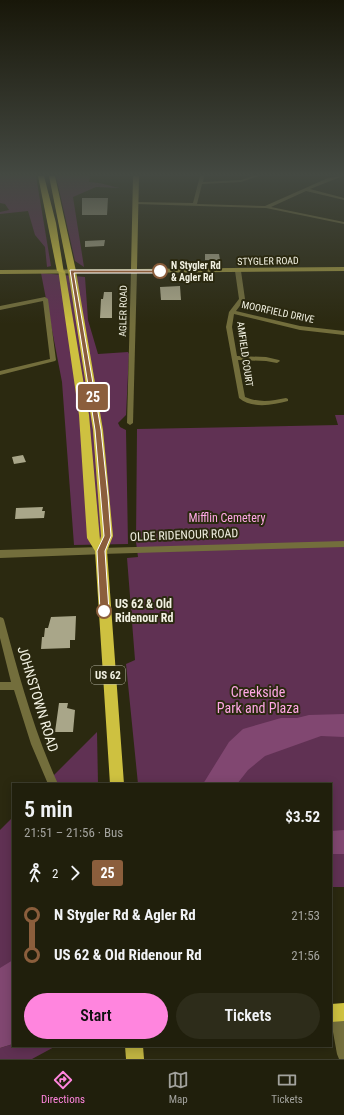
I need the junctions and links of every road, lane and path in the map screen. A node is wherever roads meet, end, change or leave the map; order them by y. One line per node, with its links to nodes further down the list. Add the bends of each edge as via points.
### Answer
1 (51, 225): 9 (highway, US 62)
2 (62, 225): 5 (highway, US 62)
3 (135, 225): 6 (main road, AGLER ROAD)
4 (344, 269): 7 (main road, STYGLER ROAD)
5 (72, 271): 6 (main road, STYGLER ROAD); 9 (main road, STYGLER ROAD); 19 (highway, US 62, via 98,430 108,536)
6 (134, 271): 7 (main road, STYGLER ROAD); 17 (street, AGLER ROAD)
7 (238, 271): 11 (street, AMFIELD COURT, via 242,298)
8 (0, 272): 9 (main road, STYGLER ROAD)
9 (60, 272): 19 (highway, US 62, via 84,416 93,538)
10 (0, 308): 15 (street, via 45,299 53,360)
11 (232, 312): 12 (street, MOORFIELD DRIVE, via 285,325); 13 (street, AMFIELD COURT, via 229,328)
12 (344, 333)
13 (235, 358): 14 (street); 16 (street, AMFIELD COURT, via 242,398 260,404)
14 (277, 361)
15 (0, 373)
16 (286, 400)
17 (130, 423)
18 (344, 544): 19 (street, OLDE RIDENOUR ROAD)
19 (101, 551): 20 (street, OLDE RIDENOUR ROAD); 25 (highway, US 62)
20 (0, 554)
21 (0, 620): 23 (street, JOHNSTOWN ROAD)
22 (0, 686): 23 (street)
23 (16, 686): 24 (street, JOHNSTOWN ROAD, via 39,754)
24 (53, 783)
25 (117, 783)
26 (337, 1012): 28 (street)
27 (134, 1047): 29 (main road)
28 (344, 1054)
29 (134, 1059)

